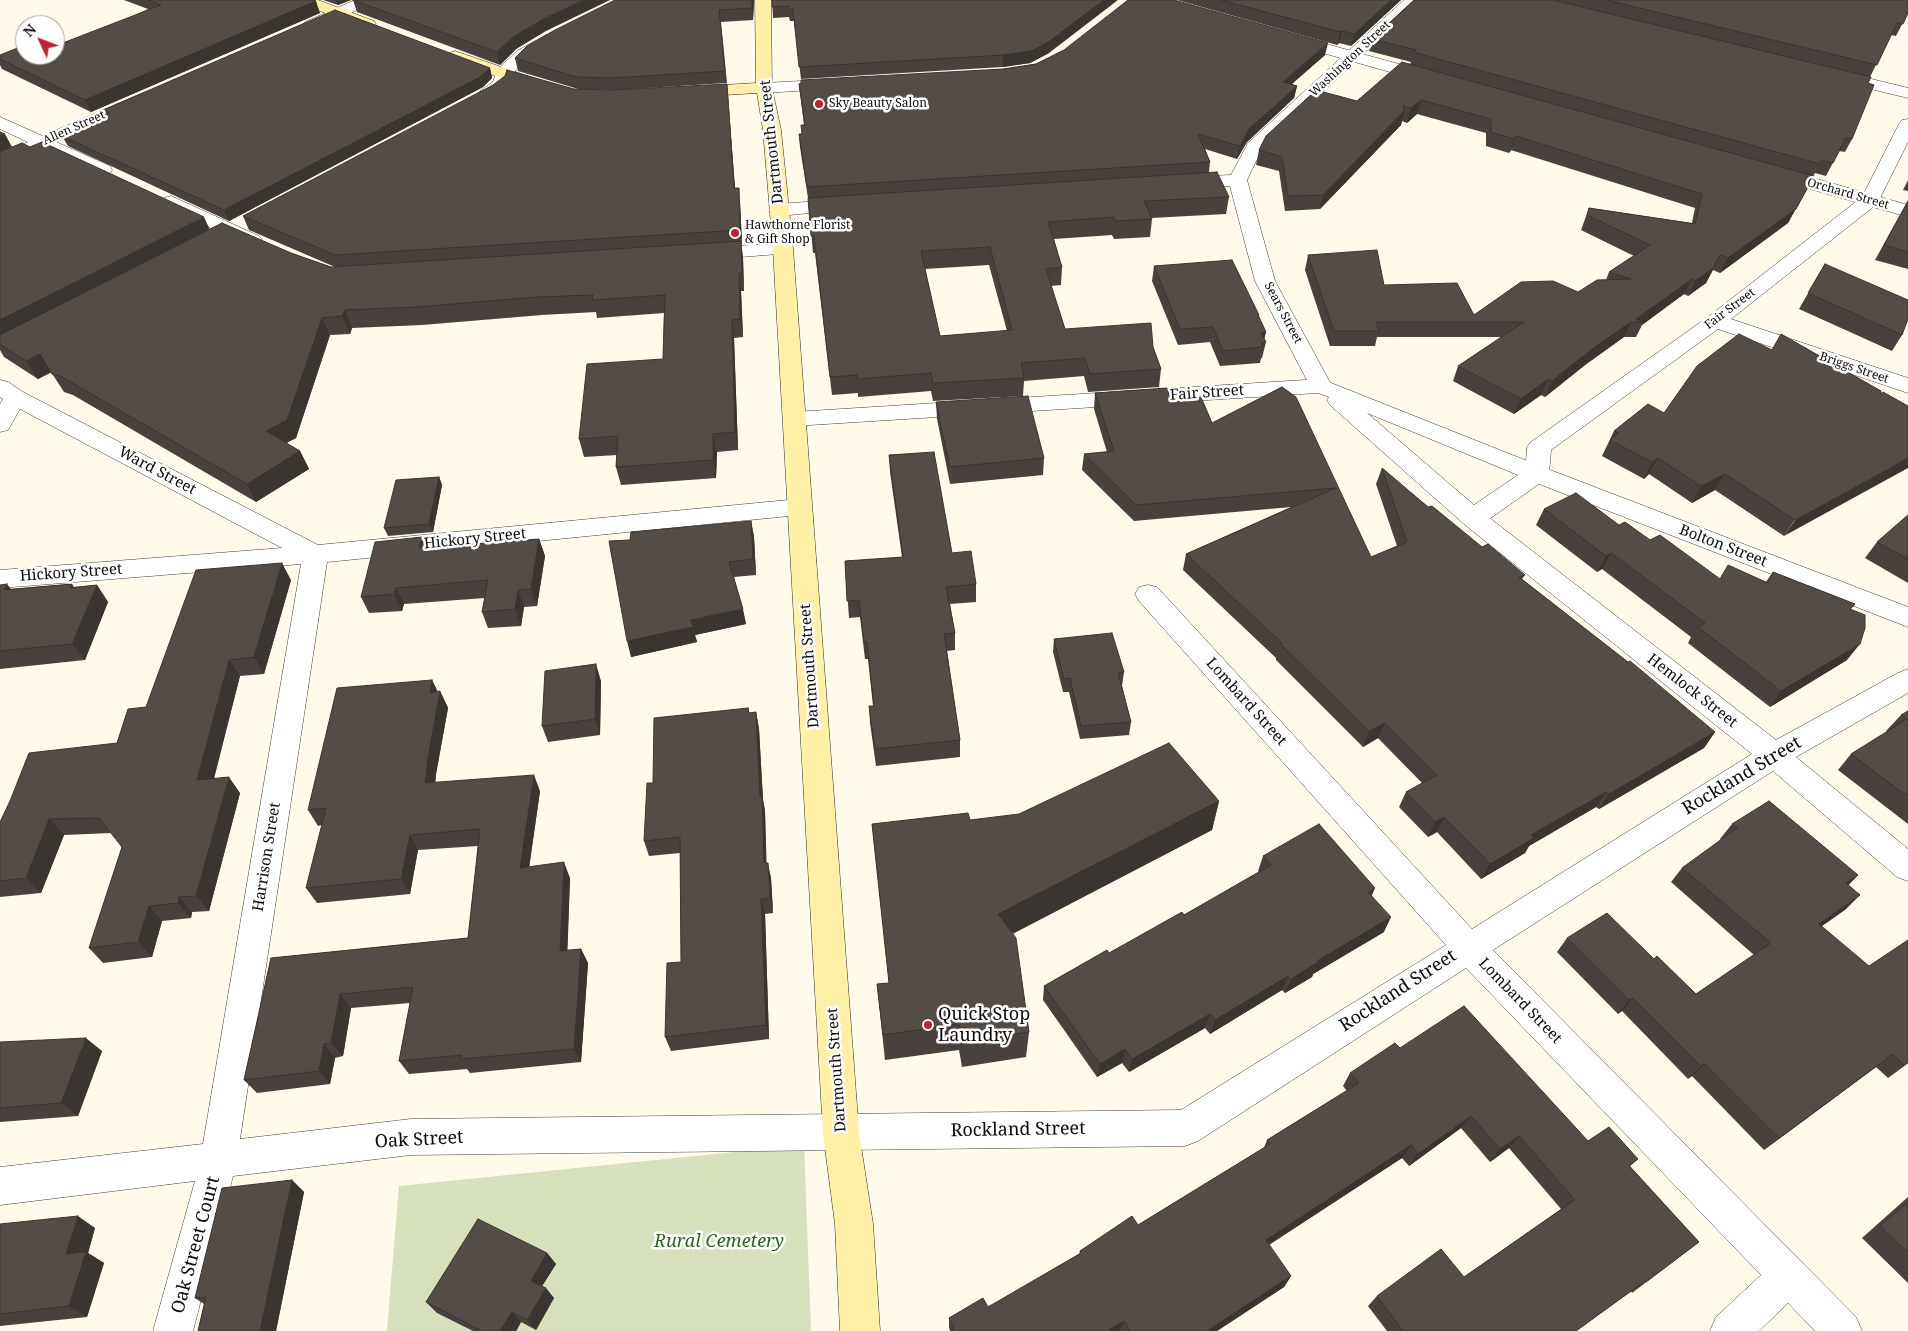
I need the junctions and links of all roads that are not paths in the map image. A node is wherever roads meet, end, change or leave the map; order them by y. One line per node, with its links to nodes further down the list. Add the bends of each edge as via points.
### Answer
1 (304, 0): 5 (main road)
2 (368, 0): 5 (street)
3 (763, 0): 16 (main road, Dartmouth Street)
4 (1412, 0): 11 (street, Washington Street)
5 (338, 13): 6 (main road); 7 (street)
6 (381, 29)
7 (294, 32)
8 (560, 32): 13 (street, via 523,54)
9 (1276, 35): 11 (street)
10 (438, 50): 13 (main road)
11 (1352, 57): 15 (street); 28 (street, Washington Street, via 1254,148)
12 (1824, 72): 19 (street)
13 (503, 74): 18 (main road); 21 (street, via 501,84)
14 (854, 83): 16 (street)
15 (1448, 84)
16 (764, 88): 20 (main road); 33 (main road, Dartmouth Street, via 772,130)
17 (160, 91): 24 (street, Allen Street)
18 (559, 92)
19 (1908, 93)
20 (670, 94)
21 (473, 102)
22 (0, 122): 24 (street)
23 (1908, 124): 31 (street, Fair Street)
24 (43, 142): 25 (street, Allen Street); 27 (street)
25 (0, 161)
26 (1755, 168): 31 (street, Orchard Street)
27 (124, 180)
28 (1238, 180): 29 (street); 41 (street, Sears Street, via 1265,281)
29 (1168, 184)
30 (150, 192): 36 (street)
31 (1870, 200): 34 (street, Orchard Street); 40 (street, Fair Street)
32 (859, 204): 33 (street)
33 (779, 210): 37 (main road, Dartmouth Street)
34 (1908, 211)
35 (248, 221): 36 (street)
36 (222, 235): 38 (street)
37 (783, 249): 39 (street); 44 (main road, Dartmouth Street)
38 (272, 250)
39 (684, 255)
40 (1715, 321): 42 (street, Briggs Street); 46 (street, Fair Street, via 1539,447)
41 (1321, 386): 44 (street, Fair Street); 46 (street, Fair Street); 48 (street)
42 (1908, 386)
43 (8, 392): 45 (street); 49 (street, Ward Street)
44 (794, 420): 47 (main road, Dartmouth Street)
45 (0, 425)
46 (1538, 474): 48 (street); 52 (street, Bolton Street)
47 (799, 507): 49 (street, Hickory Street); 57 (main road, Dartmouth Street)
48 (1473, 518): 54 (street, Hemlock Street)
49 (315, 554): 50 (street, Hickory Street); 58 (street, Harrison Street)
50 (0, 579)
51 (1148, 594): 56 (street, Lombard Street)
52 (1908, 617)
53 (1908, 680): 54 (street, Rockland Street)
54 (1774, 755): 55 (street, Hemlock Street); 56 (street, Rockland Street)
55 (1908, 868)
56 (1468, 947): 57 (street, Rockland Street, via 1185,1128); 60 (street, Lombard Street)
57 (841, 1133): 58 (street, Oak Street, via 411,1137); 62 (main road, Dartmouth Street, via 854,1224)
58 (219, 1160): 59 (street, Oak Street); 61 (street, Oak Street Court)
59 (0, 1186)
60 (1788, 1277): 63 (street); 64 (street, Lombard Street)
61 (173, 1331)
62 (860, 1331)
63 (1730, 1331)
64 (1842, 1331)

